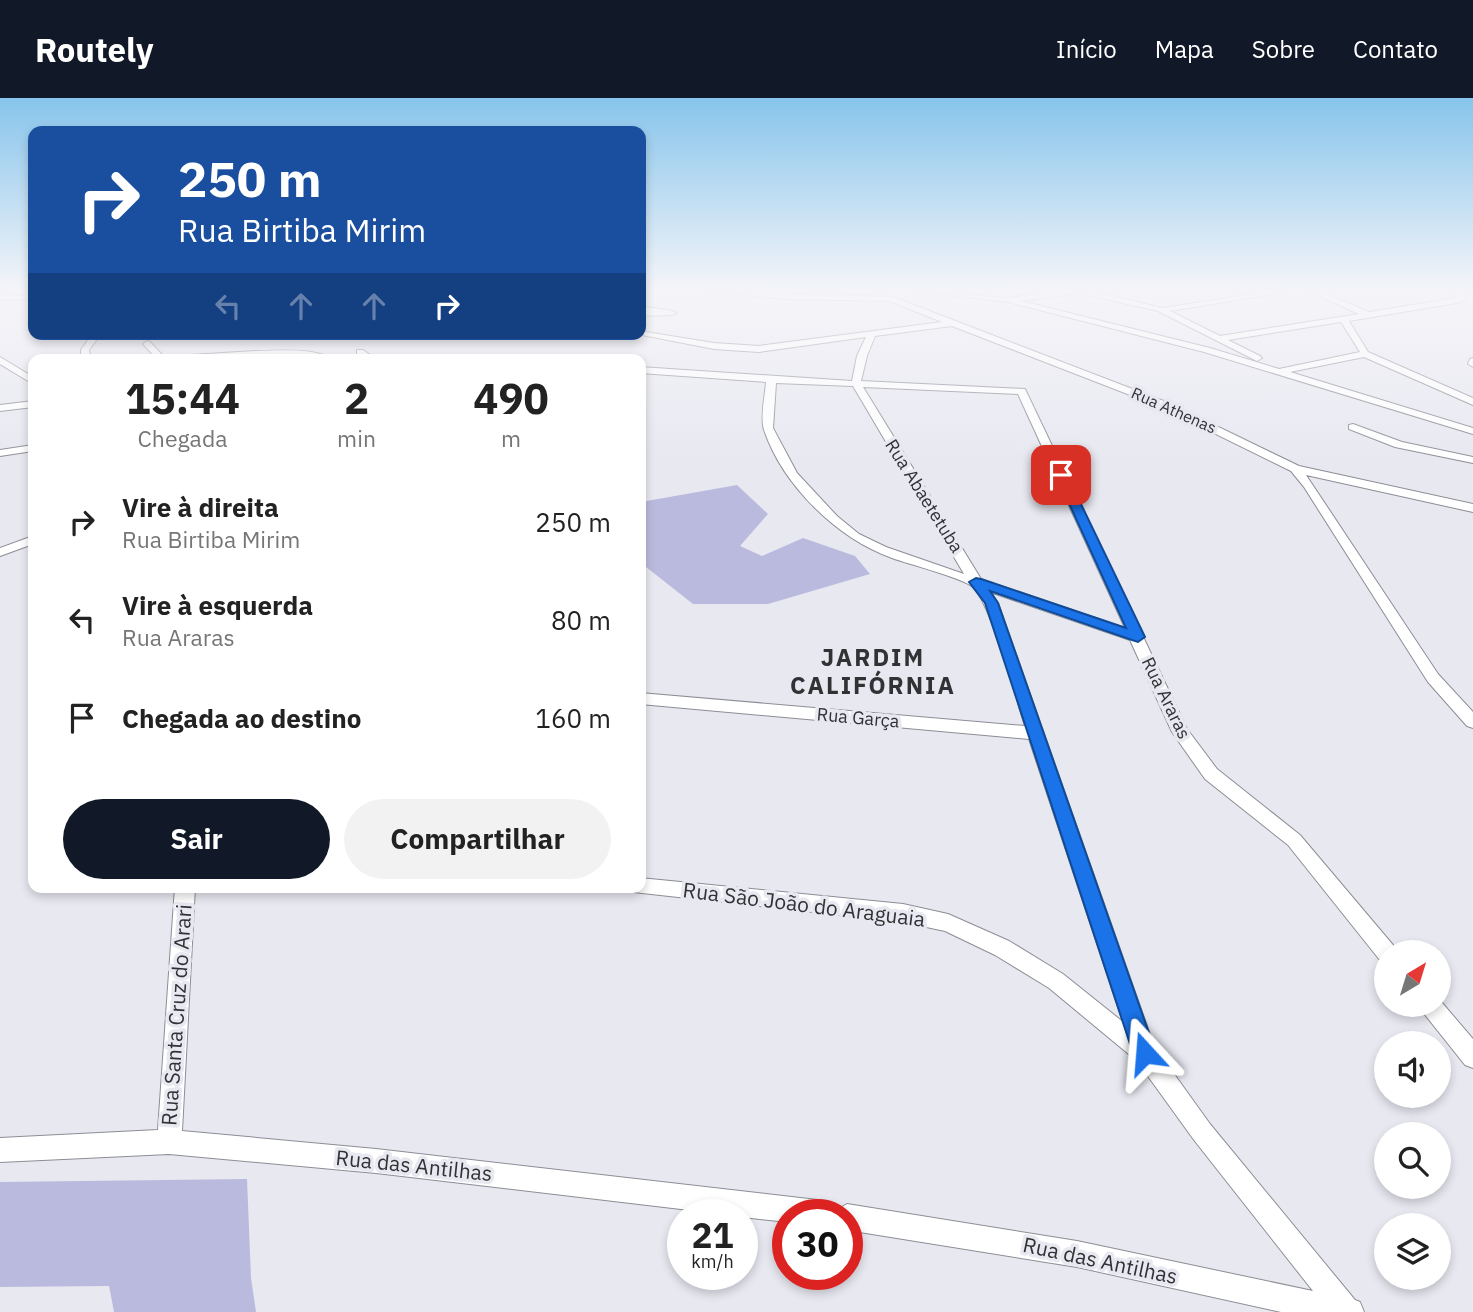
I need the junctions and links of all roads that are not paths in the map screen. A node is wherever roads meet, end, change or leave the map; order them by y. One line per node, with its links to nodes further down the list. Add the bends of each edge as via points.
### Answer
1 (733, 348): 2 (street)
2 (762, 348)
3 (866, 348): 17 (street)
4 (1021, 348): 26 (street, Rua Athenas, via 1140,393)
5 (1197, 348): 13 (street)
6 (1235, 348): 13 (street)
7 (1362, 348): 10 (street)
8 (360, 352): 9 (street)
9 (363, 354)
10 (1366, 354): 13 (street); 18 (street)
11 (0, 360): 15 (street)
12 (646, 370): 16 (street)
13 (1274, 370): 14 (street); 22 (street)
14 (1253, 374)
15 (28, 378)
16 (771, 380): 17 (street); 30 (street, via 768,428 792,474 833,519 881,550)
17 (856, 384): 30 (street, Rua Abaetetuba); 31 (street, Rua Araras, via 1022,391)
18 (1473, 402)
19 (28, 405): 20 (street)
20 (0, 408)
21 (1353, 427): 25 (street, via 1399,445)
22 (1473, 431)
23 (28, 449): 24 (street)
24 (0, 453)
25 (1473, 460)
26 (1296, 469): 27 (street); 33 (street, Rua Athenas, via 1433,678)
27 (1473, 508)
28 (28, 542): 29 (street)
29 (0, 552)
30 (976, 582): 31 (street); 34 (street, Rua Abaetetuba, via 991,603)
31 (1138, 637): 37 (street, Rua Araras, via 1180,732 1197,758 1210,774 1294,840)
32 (646, 699): 34 (street, Rua Garça)
33 (1473, 722)
34 (1034, 733): 39 (street, Rua Abaetetuba)
35 (646, 887): 39 (street, Rua São João do Araguaia, via 902,913 948,923 1002,948 1056,981)
36 (185, 893): 41 (street, Rua Santa Cruz do Arari)
37 (1376, 940)
38 (1441, 1017): 40 (street)
39 (1145, 1053): 45 (street, Rua São João do Araguaia, via 1202,1132)
40 (1473, 1057)
41 (169, 1142): 42 (street, Rua das Antilhas); 43 (street, Rua das Antilhas, via 376,1161)
42 (0, 1150)
43 (772, 1208)
44 (863, 1220): 45 (street, Rua das Antilhas, via 1077,1254)
45 (1348, 1312)

